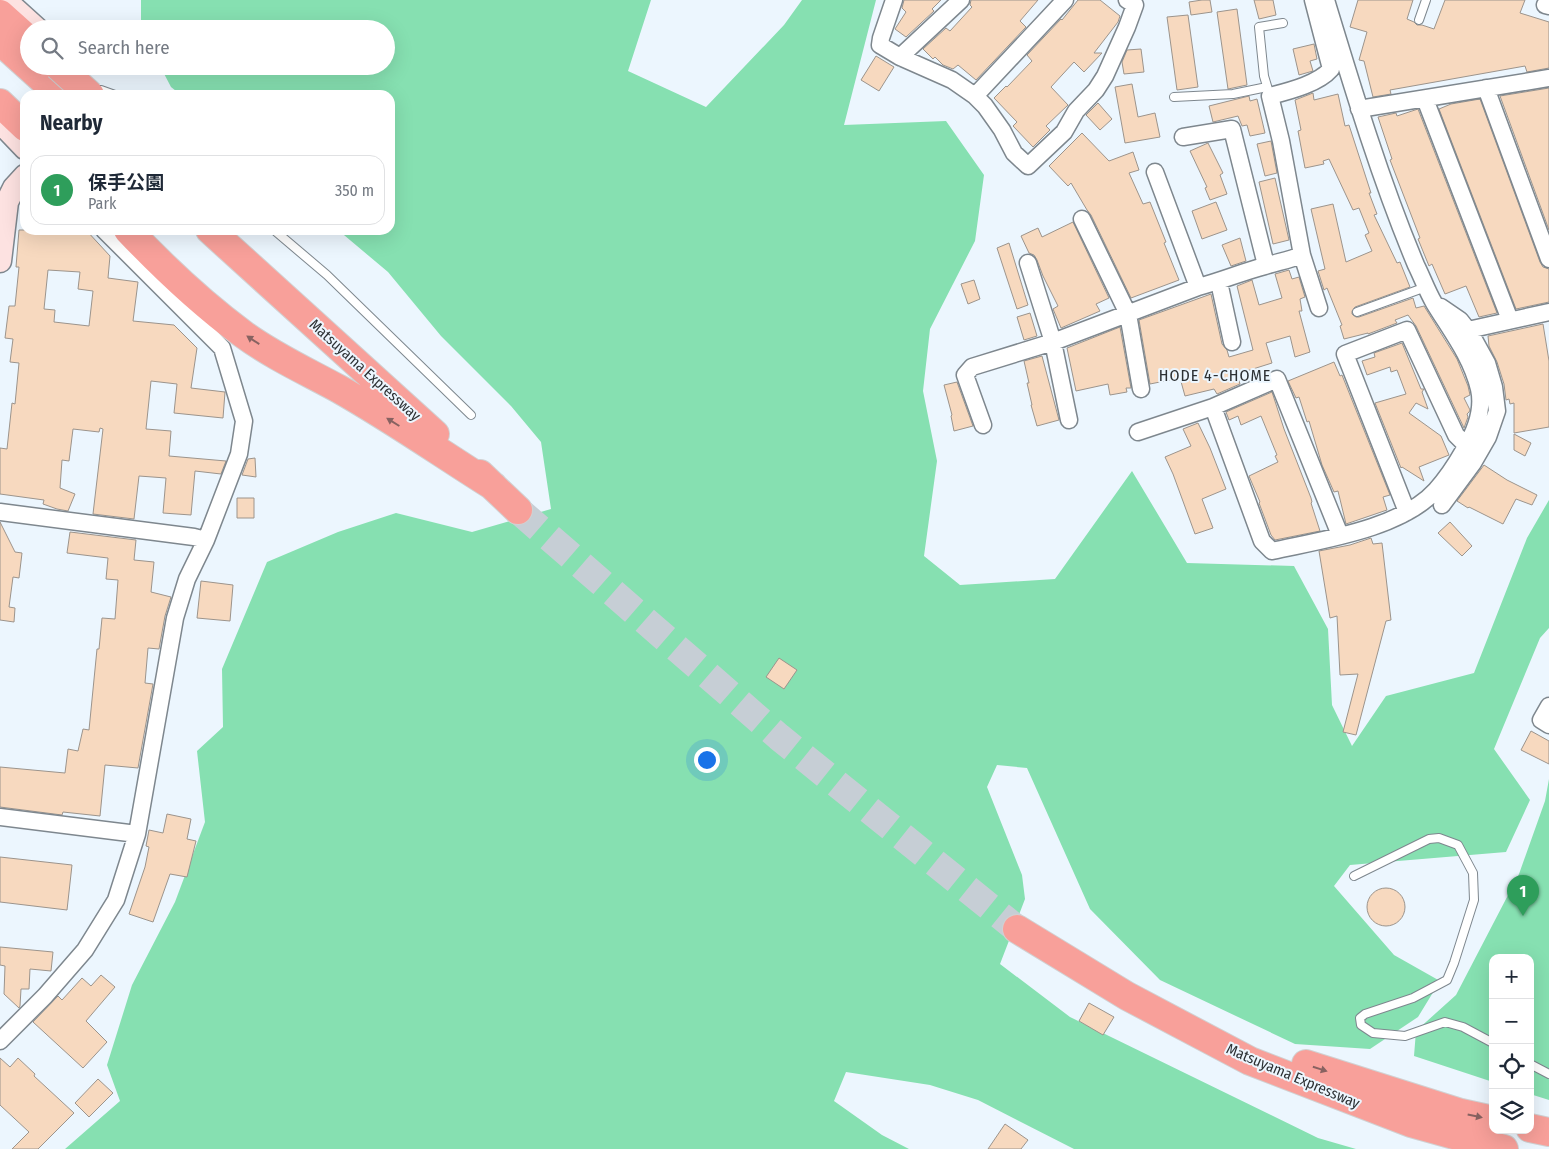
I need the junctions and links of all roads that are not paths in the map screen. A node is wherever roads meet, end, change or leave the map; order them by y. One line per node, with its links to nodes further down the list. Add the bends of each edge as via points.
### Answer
1 (6, 0): 10 (main road)
2 (894, 0): 16 (street, via 880,45)
3 (961, 0): 16 (street)
4 (1065, 0): 26 (street)
5 (1128, 0): 26 (street, via 1135,5 1106,76 1076,111 1064,132 1028,166 1014,152 1002,130)
6 (1314, 0): 25 (street, via 1331,69 1326,76 1296,89)
7 (1326, 0): 30 (street)
8 (1426, 0): 11 (lane)
9 (0, 14): 13 (highway)
10 (27, 20)
11 (1419, 20)
12 (1283, 23): 25 (lane, via 1259,27 1264,76)
13 (20, 32)
14 (0, 41): 15 (highway)
15 (20, 55)
16 (900, 58): 26 (street, via 952,80)
17 (49, 75): 22 (highway)
18 (64, 75): 23 (highway, bridge)
19 (74, 75): 24 (main road)
20 (1549, 78): 21 (street)
21 (1486, 88): 28 (street); 44 (street)
22 (70, 90)
23 (73, 90)
24 (76, 90)
25 (1269, 92): 27 (lane); 43 (street)
26 (975, 96)
27 (1174, 97)
28 (1425, 98): 30 (street); 55 (street)
29 (0, 103): 32 (highway)
30 (1359, 109): 50 (street, via 1393,206)
31 (0, 122): 34 (main road)
32 (20, 122)
33 (1182, 137): 47 (street, via 1232,129)
34 (20, 143)
35 (1155, 172): 49 (street)
36 (13, 184): 45 (main road, via 7,202)
37 (1082, 219): 54 (street)
38 (109, 235): 73 (street, via 222,348 244,421 239,454)
39 (133, 235): 67 (highway, one-way to 39, via 339,389 244,335 194,296)
40 (216, 235): 59 (highway, Matsuyama Expressway)
41 (241, 235): 59 (highway)
42 (280, 235): 62 (lane, via 327,276)
43 (1302, 254): 47 (street); 51 (street)
44 (1549, 258)
45 (0, 261)
46 (1028, 263): 57 (street)
47 (1266, 265): 48 (street)
48 (1218, 282): 49 (street); 58 (street)
49 (1198, 287): 54 (street)
50 (1429, 294): 52 (lane); 56 (street); 66 (street, via 1471,364 1479,390 1480,410)
51 (1319, 308)
52 (1357, 312)
53 (1549, 312): 55 (street)
54 (1128, 314): 57 (street); 60 (street)
55 (1510, 320): 56 (street)
56 (1468, 330): 68 (street, via 1486,363 1497,410 1488,437 1473,463)
57 (1053, 342): 63 (street); 64 (street, via 972,367 965,375)
58 (1232, 342)
59 (357, 362): 67 (highway, Matsuyama Expressway)
60 (1140, 389)
61 (1212, 407): 65 (street); 72 (street, via 1262,541 1272,551); 72 (street, via 1277,379)
62 (471, 415)
63 (1069, 420)
64 (982, 424)
65 (1138, 432)
66 (1467, 446): 71 (street, via 1436,492); 71 (street, via 1456,435 1408,330 1345,354)
67 (493, 486): 69 (highway, Matsuyama Expressway)
68 (1442, 505)
69 (518, 510)
70 (0, 512): 73 (street)
71 (1407, 512): 72 (street)
72 (1340, 535)
73 (206, 540): 77 (street, via 187,579 175,618)
74 (1549, 706): 75 (street, via 1541,720)
75 (1549, 725)
76 (0, 817): 77 (street)
77 (137, 834): 81 (street, via 116,900 85,950)
78 (1354, 876): 82 (lane, via 1429,839 1439,838 1458,845 1473,873 1474,900 1447,980 1413,998 1365,1014 1360,1018 1361,1025 1372,1033 1405,1036 1445,1022)
79 (1017, 928): 80 (highway, Matsuyama Expressway)
80 (1127, 996): 85 (highway, one-way to 85, via 1317,1068); 86 (highway, Matsuyama Expressway, via 1250,1061)
81 (0, 1041)
82 (1489, 1041)
83 (1534, 1066): 84 (lane)
84 (1549, 1074)
85 (1489, 1119)
86 (1411, 1123): 89 (highway); 90 (highway, Matsuyama Expressway)
87 (1534, 1129): 88 (highway)
88 (1549, 1132)
89 (1470, 1149)
90 (1504, 1149)

